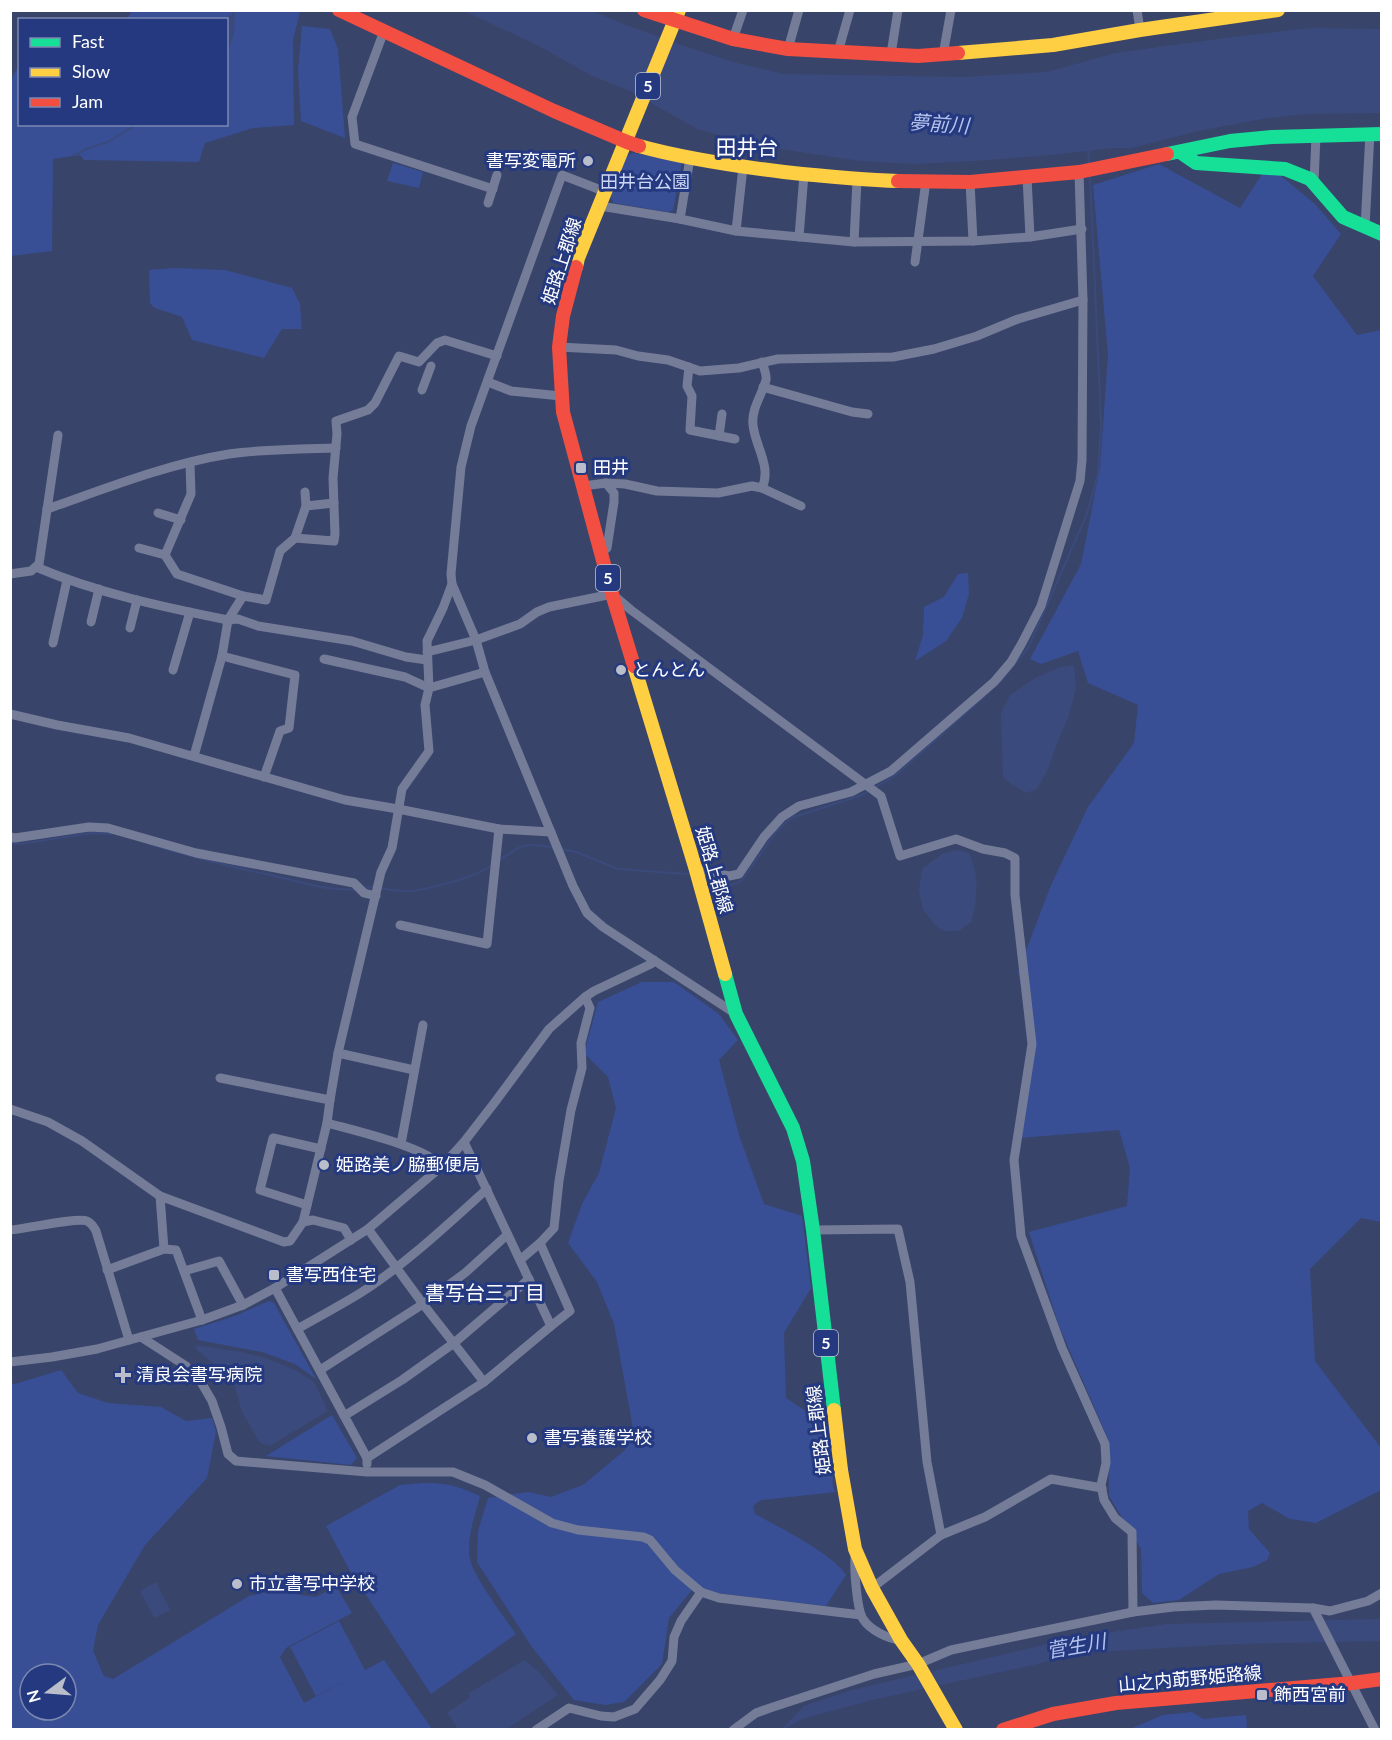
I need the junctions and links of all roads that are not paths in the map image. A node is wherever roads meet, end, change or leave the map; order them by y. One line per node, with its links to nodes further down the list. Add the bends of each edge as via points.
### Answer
1 (339, 10): 13 (main road)
2 (644, 10): 11 (main road)
3 (743, 10): 14 (street)
4 (799, 10): 15 (street)
5 (850, 10): 16 (street)
6 (898, 10): 17 (street)
7 (951, 10): 18 (street)
8 (1137, 10): 12 (street)
9 (1278, 10): 10 (main road)
10 (1262, 11): 12 (main road)
11 (675, 21): 14 (main road); 21 (main road, 姫路上郡線 / 5)
12 (1140, 30): 18 (main road, via 1053,45)
13 (384, 31): 21 (main road); 33 (street, via 352,117 355,144)
14 (733, 39): 15 (main road)
15 (788, 50): 16 (main road)
16 (838, 52): 17 (main road)
17 (891, 54): 18 (main road)
18 (943, 55)
19 (1376, 134): 20 (main road); 38 (street)
20 (1316, 136): 22 (main road, via 1230,141); 32 (street)
21 (627, 142): 23 (main road); 34 (main road, 姫路上郡線 / 5)
22 (1180, 152): 25 (main road); 32 (main road, via 1196,163 1285,170)
23 (690, 158): 24 (main road); 37 (street)
24 (743, 167): 26 (main road); 40 (street)
25 (1079, 172): 28 (main road); 39 (street)
26 (804, 174): 29 (main road); 42 (street)
27 (497, 175): 33 (street)
28 (1027, 177): 31 (main road); 43 (street)
29 (857, 180): 30 (main road); 46 (street)
30 (926, 181): 31 (main road); 44 (street)
31 (970, 182): 45 (street)
32 (1314, 183): 38 (main road, via 1343,217)
33 (493, 189): 35 (street)
34 (606, 192): 36 (main road, 姫路上郡線 / 5); 50 (street, via 562,175)
35 (488, 203)
36 (600, 206): 37 (street); 49 (main road, 姫路上郡線 / 5, via 568,291)
37 (680, 219): 40 (street)
38 (1365, 227): 41 (main road)
39 (1082, 229): 43 (street); 48 (street)
40 (736, 231): 42 (street)
41 (1382, 234)
42 (799, 237): 46 (street)
43 (1030, 237): 45 (street)
44 (917, 241): 45 (street); 46 (street); 47 (street)
45 (972, 241)
46 (854, 242)
47 (915, 262)
48 (1083, 300): 51 (street, via 904,356); 102 (street, via 1080,481 1041,606 1017,653 994,682 891,771)
49 (559, 347): 53 (street, via 616,350); 57 (main road, 姫路上郡線 / 5)
50 (497, 356): 54 (street); 63 (street, via 445,340 419,362 399,356 375,403 368,410 336,421)
51 (762, 362): 53 (street, via 739,368); 55 (street, via 766,378)
52 (431, 366): 56 (street)
53 (690, 367): 61 (street, via 690,430)
54 (488, 382): 57 (street, via 511,391); 82 (street, via 461,467)
55 (763, 387): 59 (street, via 851,416); 67 (street, via 752,424 765,471)
56 (422, 390)
57 (561, 396): 66 (main road, 姫路上郡線 / 5)
58 (722, 414): 61 (street)
59 (868, 414)
60 (58, 435): 72 (street)
61 (718, 436): 62 (street)
62 (735, 439)
63 (336, 448): 64 (street, via 240,453); 69 (street)
64 (190, 463): 72 (street); 74 (street, via 191,494)
65 (606, 483): 66 (street); 67 (street, via 657,491 718,493 752,486); 77 (street, via 614,493 614,502 607,548)
66 (583, 486): 77 (main road, 姫路上郡線 / 5)
67 (762, 488): 71 (street)
68 (305, 492): 70 (street)
69 (334, 503): 70 (street); 75 (street, via 334,542)
70 (306, 506): 75 (street)
71 (801, 506)
72 (47, 509): 79 (street)
73 (158, 513): 74 (street)
74 (181, 520): 78 (street)
75 (295, 538): 85 (street, via 280,551 266,600)
76 (139, 548): 78 (street)
77 (601, 553): 84 (main road, 姫路上郡線 / 5)
78 (165, 555): 85 (street, via 177,574)
79 (36, 567): 80 (street); 81 (street)
80 (10, 574)
81 (67, 580): 83 (street); 92 (street)
82 (452, 584): 91 (street); 94 (street, via 427,641)
83 (99, 589): 86 (street); 89 (street)
84 (612, 594): 91 (street, via 549,607 520,624); 102 (street); 107 (main road, 姫路上郡線 / 5)
85 (243, 596): 88 (street)
86 (138, 600): 87 (street); 90 (street)
87 (190, 612): 88 (street); 96 (street)
88 (228, 620): 93 (street); 94 (street, via 238,618 258,626 352,641 406,657)
89 (91, 622)
90 (130, 628)
91 (476, 640): 94 (street); 97 (street)
92 (53, 643)
93 (222, 656): 100 (street); 101 (street, via 295,675 289,728 280,731)
94 (427, 656): 98 (street)
95 (324, 658): 98 (street, via 405,677)
96 (173, 670)
97 (485, 672): 98 (street); 105 (street)
98 (429, 688): 103 (street, via 425,705 429,751 402,789)
99 (10, 714): 100 (street, via 129,738)
100 (194, 756): 101 (street)
101 (264, 777): 103 (street, via 345,800)
102 (864, 785): 107 (street, via 799,806 782,817 739,874); 155 (street, via 881,796 900,856 956,839 1015,858 1015,895 1032,1044 1014,1160 1021,1236 1062,1348 1105,1444)
103 (398, 809): 104 (street); 108 (street, via 392,848)
104 (499, 829): 105 (street); 109 (street, via 487,944)
105 (551, 832): 110 (street, via 587,913)
106 (10, 837): 108 (street, via 108,828 196,853 354,884 364,893)
107 (696, 870): 112 (main road, 姫路上郡線 / 5)
108 (376, 896): 114 (street)
109 (400, 925)
110 (654, 960): 111 (street); 112 (street)
111 (585, 997): 120 (street, via 549,1029); 133 (street, via 590,1008 581,1043 582,1068 569,1122 554,1228)
112 (736, 1014): 130 (main road, 姫路上郡線 / 5, via 793,1128 803,1161)
113 (423, 1025): 115 (street)
114 (338, 1053): 115 (street); 117 (street)
115 (414, 1070): 121 (street)
116 (220, 1078): 117 (street)
117 (330, 1100): 119 (street)
118 (10, 1109): 125 (street, via 48,1122 82,1141)
119 (327, 1123): 121 (street); 122 (street)
120 (464, 1142): 123 (street); 124 (street)
121 (401, 1144): 123 (street)
122 (321, 1149): 126 (street); 126 (street, via 273,1138 260,1190)
123 (442, 1166): 128 (street)
124 (487, 1189): 131 (street); 136 (street)
125 (160, 1196): 127 (street, via 284,1242 290,1241); 134 (street)
126 (307, 1205): 127 (street)
127 (303, 1222): 132 (street, via 313,1220 344,1228)
128 (368, 1229): 132 (street); 136 (street)
129 (10, 1230): 137 (street, via 85,1220 96,1231)
130 (813, 1230): 156 (street, via 898,1229 910,1282 927,1462); 157 (main road, 姫路上郡線 / 5, via 841,1470)
131 (507, 1234): 135 (street); 141 (street, via 465,1273)
132 (351, 1240): 140 (street)
133 (540, 1243): 135 (street); 144 (street, via 570,1311)
134 (164, 1249): 137 (street); 138 (street, via 176,1250)
135 (520, 1260): 139 (street)
136 (396, 1268): 141 (street); 145 (street)
137 (107, 1270): 147 (street)
138 (184, 1270): 142 (street, via 219,1261); 143 (street)
139 (529, 1279): 144 (street); 148 (street)
140 (275, 1288): 142 (street); 145 (street)
141 (423, 1304): 148 (street); 150 (street)
142 (243, 1305): 143 (street)
143 (202, 1320): 146 (street)
144 (551, 1326): 151 (street)
145 (297, 1329): 150 (street)
146 (141, 1337): 147 (street); 154 (street, via 186,1366 201,1382 212,1401 228,1454 236,1461)
147 (129, 1340): 149 (street, via 97,1349)
148 (454, 1343): 151 (street); 152 (street)
149 (10, 1362)
150 (320, 1370): 152 (street)
151 (484, 1382): 153 (street)
152 (344, 1416): 153 (street)
153 (367, 1458): 154 (street)
154 (367, 1472): 159 (street, via 453,1472 485,1485 552,1523 643,1537)
155 (1102, 1488): 156 (street, via 1051,1479 985,1517); 162 (street, via 1115,1518 1132,1533)
156 (941, 1535): 158 (street)
157 (855, 1549): 158 (main road, 姫路上郡線 / 5); 163 (street)
158 (872, 1588): 164 (main road, 姫路上郡線 / 5)
159 (700, 1592): 163 (street, via 719,1598); 168 (street, via 674,1637 672,1661 635,1710 614,1717 569,1708)
160 (1382, 1593): 161 (street, via 1368,1601)
161 (1314, 1611): 162 (street, via 1216,1605); 167 (street)
162 (1133, 1612): 165 (street, via 981,1642 951,1650)
163 (861, 1615): 164 (street, via 877,1631)
164 (901, 1640): 165 (main road, 姫路上郡線 / 5)
165 (919, 1666): 169 (street, via 874,1674 770,1708); 170 (main road, 姫路上郡線 / 5)
166 (1382, 1679): 167 (main road, 山之内莇野姫路線)
167 (1351, 1680): 171 (main road, 山之内莇野姫路線, via 1116,1703 1053,1714); 172 (street)
168 (536, 1730)
169 (733, 1730)
170 (956, 1730)
171 (1003, 1730)
172 (1375, 1730)

